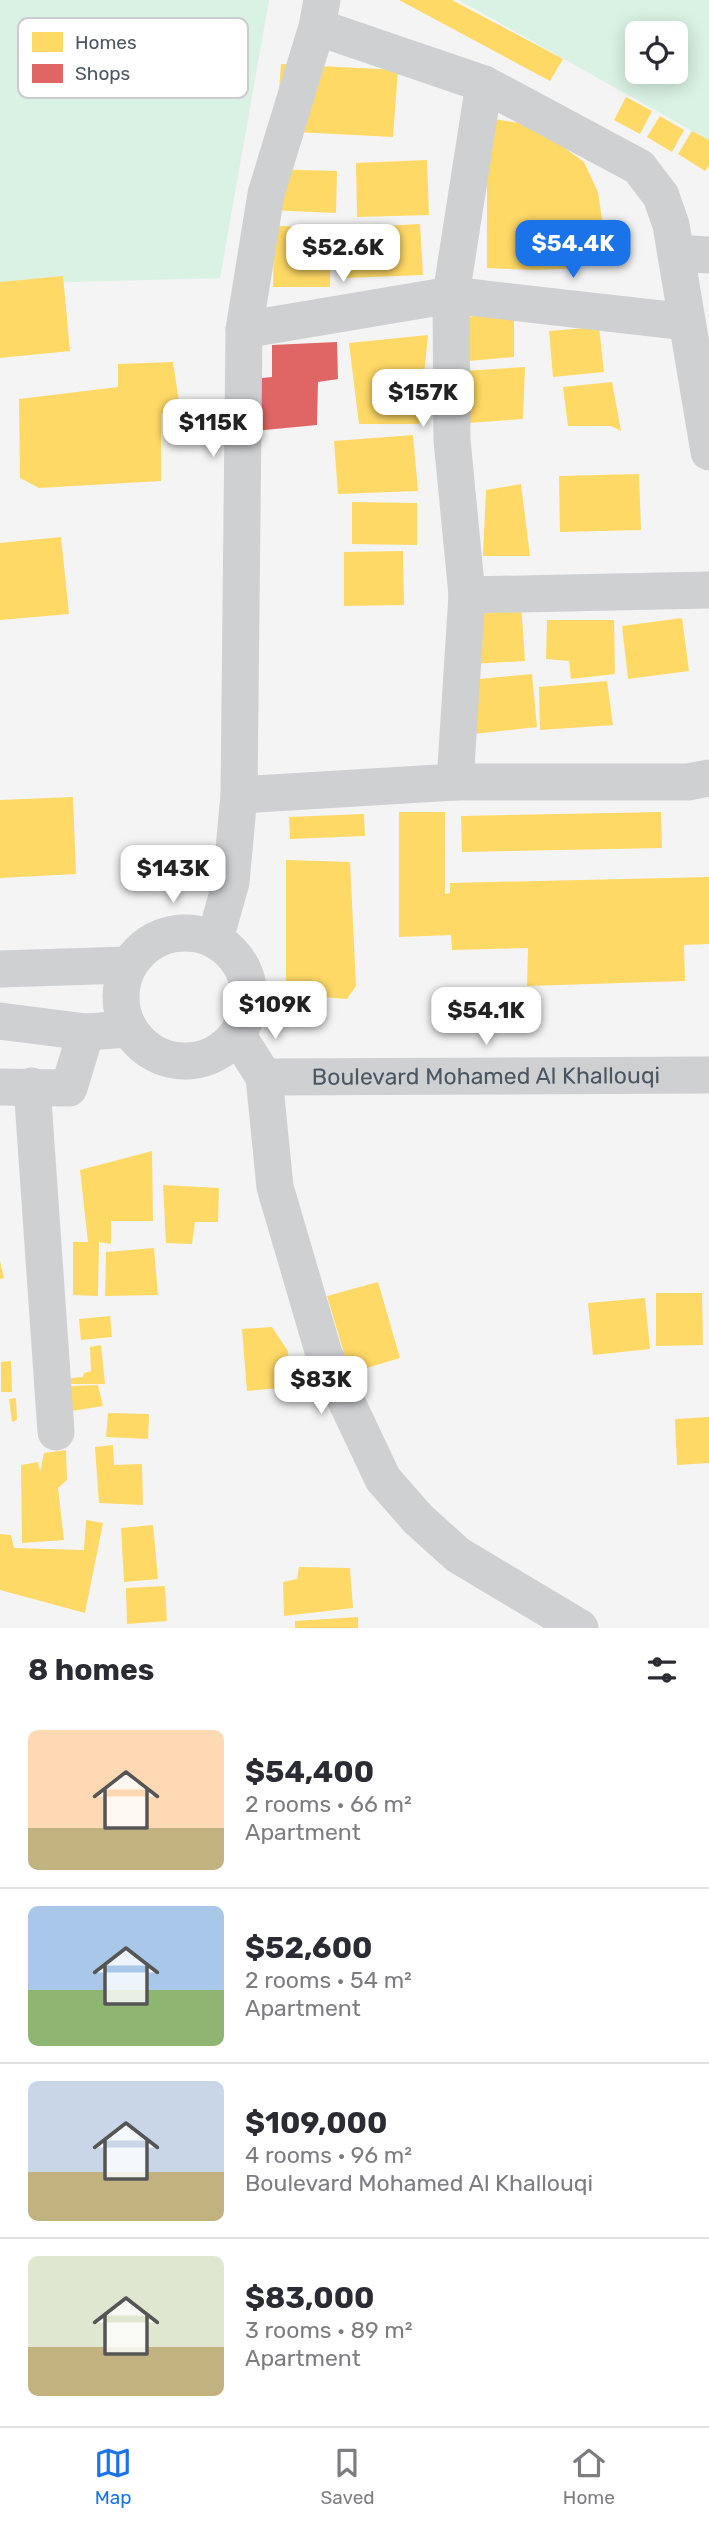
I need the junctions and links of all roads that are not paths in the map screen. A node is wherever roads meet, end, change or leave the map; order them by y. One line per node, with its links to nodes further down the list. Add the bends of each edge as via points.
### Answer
1 (320, 14): 2 (street); 6 (street, via 266,194)
2 (484, 84): 3 (street, via 639,167 661,196 671,225); 4 (street)
3 (692, 254): 5 (street)
4 (451, 295): 5 (street); 6 (street); 9 (street, via 452,440)
5 (687, 323): 7 (street)
6 (244, 330): 12 (street)
7 (709, 452)
8 (709, 590): 9 (street)
9 (467, 595): 11 (street)
10 (709, 778): 11 (street, via 688,782)
11 (455, 782): 12 (street)
12 (239, 795): 13 (street, via 231,882)
13 (215, 939): 14 (street, via 183,932 151,941); 19 (street, via 242,965 251,1001)
14 (128, 965): 15 (street); 17 (street, via 121,997)
15 (0, 970)
16 (0, 1021): 18 (street)
17 (129, 1029): 18 (street); 19 (street, via 145,1048 168,1059 194,1061 219,1053)
18 (86, 1032): 22 (street, via 69,1088)
19 (238, 1036): 21 (street)
20 (709, 1075): 21 (street, Boulevard Mohamed Al Khallouqi)
21 (264, 1077): 24 (street, via 275,1187 324,1354 383,1479 458,1555)
22 (16, 1087): 23 (street)
23 (56, 1432)
24 (572, 1627)

